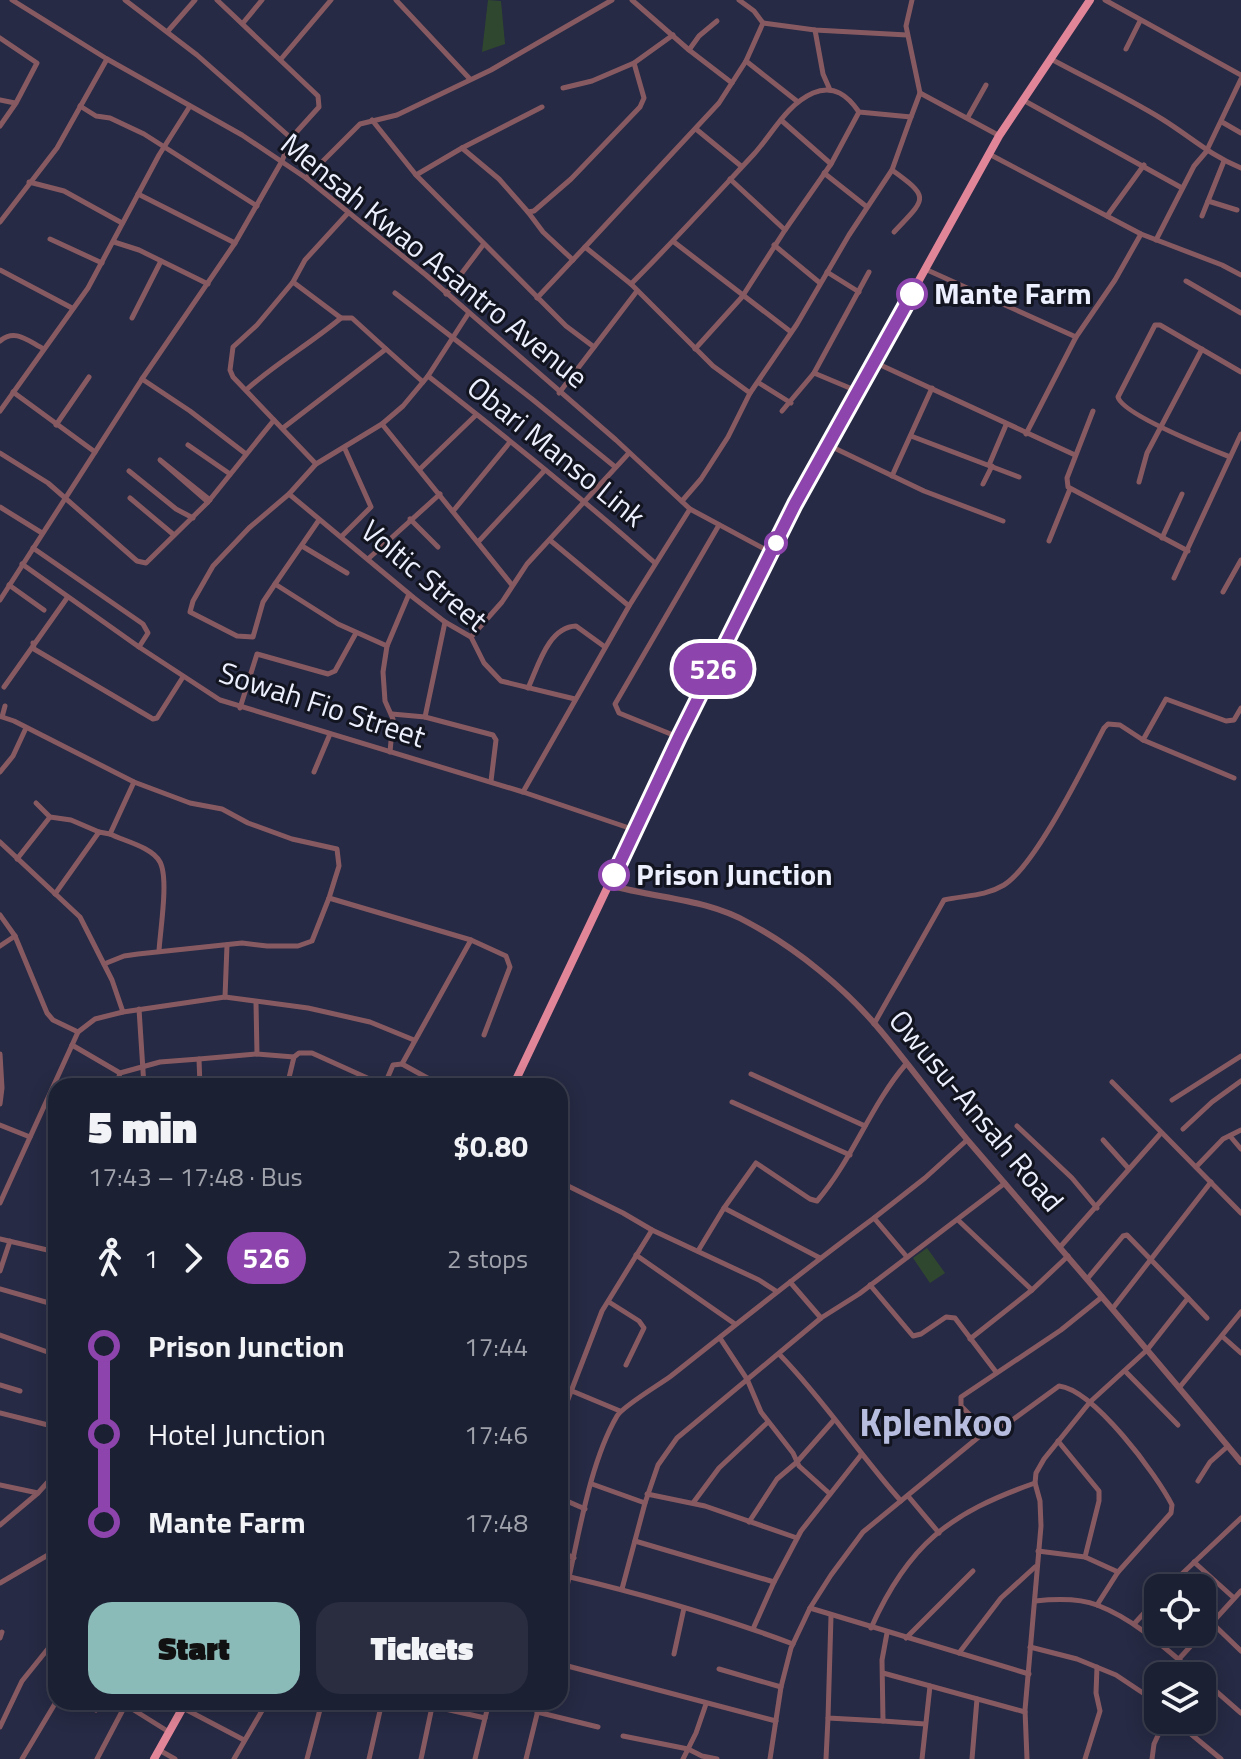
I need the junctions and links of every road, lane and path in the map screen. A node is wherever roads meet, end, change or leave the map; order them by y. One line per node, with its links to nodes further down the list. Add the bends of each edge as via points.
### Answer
1 (12, 0): 25 (street, Mensah Kwao Asantro Avenue)
2 (125, 0): 19 (street)
3 (195, 0): 19 (street)
4 (217, 0): 16 (street)
5 (262, 0): 16 (street)
6 (331, 0): 26 (street)
7 (396, 0): 31 (street)
8 (612, 0): 31 (street)
9 (632, 0): 20 (street)
10 (739, 0): 17 (street)
11 (912, 0): 21 (street)
12 (1090, 0): 27 (main road)
13 (1105, 0): 15 (street)
14 (717, 21): 24 (street)
15 (1140, 21): 23 (street); 30 (street)
16 (243, 23): 26 (street)
17 (763, 23): 18 (street); 28 (street)
18 (815, 30): 21 (street); 35 (street)
19 (168, 31): 54 (street)
20 (673, 35): 24 (street); 29 (street)
21 (907, 35): 36 (street)
22 (0, 38): 40 (street, via 37,63)
23 (1126, 49)
24 (689, 50): 32 (street)
25 (107, 59): 41 (street); 42 (street, Mensah Kwao Asantro Avenue)
26 (281, 59): 54 (street, via 320,102)
27 (1051, 59): 38 (main road); 57 (street, via 1165,121)
28 (746, 61): 32 (street); 39 (street)
29 (634, 63): 34 (street); 77 (street, via 644,98 640,107 571,179)
30 (1241, 77): 49 (street)
31 (469, 78): 47 (street, via 397,115)
32 (732, 83): 51 (street)
33 (986, 85): 46 (street)
34 (563, 88)
35 (830, 90): 39 (street); 44 (street, via 842,93)
36 (920, 93): 45 (street); 46 (street)
37 (0, 100): 40 (street)
38 (1022, 100): 53 (main road); 62 (street)
39 (798, 102): 48 (street)
40 (16, 103): 50 (street)
41 (80, 106): 55 (street); 70 (street, via 50,159)
42 (190, 106): 55 (street); 59 (street, Mensah Kwao Asantro Avenue)
43 (542, 107): 56 (street)
44 (859, 112): 45 (street); 61 (street)
45 (911, 117): 65 (street)
46 (968, 117): 53 (street)
47 (372, 120): 67 (street); 68 (street, via 351,131)
48 (781, 120): 61 (street); 63 (street)
49 (1222, 122): 52 (street); 57 (street)
50 (0, 126)
51 (696, 129): 63 (street); 93 (street)
52 (1241, 133)
53 (999, 136): 58 (main road)
54 (291, 138): 59 (street)
55 (164, 148): 72 (street); 74 (street)
56 (462, 148): 67 (street); 77 (street)
57 (1206, 152): 60 (street); 71 (street)
58 (989, 154): 79 (street); 97 (main road)
59 (282, 161): 68 (street, Mensah Kwao Asantro Avenue); 74 (street)
60 (1224, 161): 64 (street); 73 (street)
61 (831, 164): 66 (street)
62 (1144, 165): 71 (street); 79 (street)
63 (741, 166): 69 (street)
64 (1241, 168)
65 (892, 170): 75 (street); 84 (street, via 917,188 920,197)
66 (824, 173): 75 (street); 83 (street)
67 (416, 175): 91 (street)
68 (306, 178): 78 (street, Mensah Kwao Asantro Avenue)
69 (730, 179): 83 (street); 89 (street)
70 (29, 182): 81 (street); 82 (street, via 64,191)
71 (1182, 188): 87 (street)
72 (138, 194): 82 (street); 90 (street)
73 (1208, 201): 76 (street); 80 (street)
74 (257, 206): 90 (street)
75 (867, 207): 99 (street)
76 (1237, 210)
77 (528, 212): 94 (street)
78 (348, 213): 103 (street, via 305,260); 110 (street, Mensah Kwao Asantro Avenue)
79 (1107, 216): 85 (street)
80 (1202, 216)
81 (0, 222)
82 (122, 223): 88 (street)
83 (785, 230): 92 (street)
84 (894, 232)
85 (1141, 234): 87 (street); 120 (street)
86 (50, 239): 96 (street)
87 (1156, 241): 101 (street)
88 (114, 242): 95 (street); 96 (street)
89 (674, 242): 106 (street); 111 (street)
90 (235, 243): 105 (street)
91 (483, 245): 110 (street); 112 (street)
92 (774, 245): 104 (street); 111 (street)
93 (585, 247): 94 (street); 106 (street)
94 (573, 260): 112 (street)
95 (161, 261): 105 (street); 116 (street)
96 (102, 263): 113 (street)
97 (925, 269): 120 (street); 127 (main road)
98 (0, 270): 113 (street)
99 (827, 272): 104 (street); 108 (street)
100 (869, 272): 108 (street)
101 (1241, 275)
102 (1186, 281): 114 (street)
103 (293, 282): 117 (street); 136 (street, via 233,347 230,370)
104 (820, 283): 118 (street)
105 (208, 284): 132 (street)
106 (631, 284): 107 (street)
107 (637, 291): 122 (street); 125 (street)
108 (859, 292): 129 (street)
109 (395, 293): 119 (street)
110 (446, 294): 115 (street, Mensah Kwao Asantro Avenue)
111 (742, 297): 118 (street); 125 (street)
112 (537, 298): 122 (street)
113 (72, 308): 123 (street)
114 (1241, 313)
115 (468, 314): 119 (street); 139 (street, Mensah Kwao Asantro Avenue)
116 (132, 318)
117 (341, 318): 124 (street, via 352,318); 136 (street)
118 (791, 332): 134 (street)
119 (452, 337): 130 (street); 169 (street)
120 (1076, 337): 152 (street)
121 (0, 341): 123 (street, via 15,333)
122 (594, 347): 139 (street)
123 (44, 349): 138 (street)
124 (386, 349): 133 (street); 151 (street)
125 (695, 349): 140 (street)
126 (1202, 349): 128 (street); 150 (street); 150 (street, via 1160,325 1152,328 1119,402)
127 (874, 362): 135 (street); 137 (main road)
128 (1241, 372)
129 (814, 373): 137 (street); 141 (street)
130 (428, 376): 133 (street); 145 (street, Obari Manso Link)
131 (89, 377): 148 (street)
132 (142, 379): 161 (street); 164 (street)
133 (423, 382): 147 (street)
134 (759, 383): 140 (street); 141 (street)
135 (932, 388): 149 (street); 154 (street)
136 (246, 390): 146 (street)
137 (858, 391): 157 (main road)
138 (13, 392): 142 (street); 148 (street)
139 (559, 393): 163 (street, Mensah Kwao Asantro Avenue)
140 (750, 393): 186 (street, via 728,437)
141 (791, 403): 143 (street)
142 (0, 411)
143 (782, 411)
144 (1093, 411): 165 (street)
145 (476, 415): 155 (street, Obari Manso Link); 170 (street)
146 (274, 420): 151 (street); 164 (street)
147 (382, 424): 159 (street); 170 (street)
148 (56, 425): 161 (street)
149 (1006, 425): 152 (street); 168 (street)
150 (1161, 427): 166 (street); 177 (street)
151 (283, 428): 167 (street)
152 (1026, 434): 165 (street)
153 (1241, 434): 158 (street)
154 (911, 436): 168 (street); 175 (street)
155 (510, 442): 171 (street, Obari Manso Link); 190 (street)
156 (188, 445): 173 (street)
157 (828, 445): 175 (street); 207 (main road)
158 (1235, 447): 160 (street); 166 (street)
159 (345, 449): 167 (street); 198 (street, via 371,507)
160 (1241, 451)
161 (95, 452): 184 (street)
162 (0, 453): 184 (street)
163 (629, 453): 169 (street); 186 (street, Mensah Kwao Asantro Avenue)
164 (246, 454): 173 (street)
165 (1075, 455): 179 (street, via 1067,478)
166 (1230, 457): 206 (street)
167 (316, 464): 180 (street)
168 (990, 465): 176 (street); 178 (street)
169 (614, 466): 187 (street)
170 (420, 469): 181 (street)
171 (545, 470): 187 (street, Obari Manso Link); 200 (street)
172 (129, 471): 191 (street)
173 (230, 474): 185 (street)
174 (179, 475): 185 (street)
175 (892, 476): 194 (street)
176 (1019, 477)
177 (1139, 482)
178 (983, 484)
179 (1070, 489): 199 (street); 202 (street)
180 (289, 494): 193 (street, Voltic Street); 214 (street, via 213,566 190,612 237,636 253,637 263,602)
181 (440, 494): 190 (street); 192 (street)
182 (1182, 494): 199 (street)
183 (130, 498): 197 (street)
184 (65, 499): 196 (street); 197 (street, via 143,563)
185 (209, 501): 191 (street)
186 (682, 501): 189 (street, Mensah Kwao Asantro Avenue)
187 (586, 502): 201 (street); 210 (street, Obari Manso Link)
188 (0, 507): 196 (street)
189 (690, 509): 195 (street, Mensah Kwao Asantro Avenue); 210 (street)
190 (454, 510): 200 (street)
191 (193, 518): 197 (street)
192 (410, 519): 204 (street); 208 (street)
193 (319, 520): 198 (street, Voltic Street); 203 (street)
194 (1003, 521)
195 (719, 525): 207 (street, Mensah Kwao Asantro Avenue); 241 (street, via 615,704 619,713)
196 (42, 533): 205 (street)
197 (174, 535)
198 (342, 536): 208 (street, Voltic Street)
199 (1162, 538): 206 (street)
200 (479, 541): 216 (street)
201 (551, 541): 216 (street); 221 (street)
202 (1049, 541)
203 (302, 546): 212 (street); 214 (street)
204 (438, 547)
205 (33, 548): 211 (street); 228 (street, via 143,624 148,633)
206 (1188, 551): 213 (street)
207 (771, 553): 241 (main road)
208 (368, 559): 218 (street, Voltic Street)
209 (1241, 560): 217 (street)
210 (655, 563): 221 (street)
211 (22, 564): 215 (street); 219 (street, Sowah Fio Street)
212 (347, 573)
213 (1174, 578)
214 (275, 584): 224 (street)
215 (9, 585): 220 (street); 222 (street)
216 (512, 585): 225 (street)
217 (1223, 592)
218 (409, 594): 223 (street, Voltic Street); 227 (street)
219 (67, 598): 226 (street); 228 (street, Sowah Fio Street)
220 (0, 600)
221 (629, 606): 229 (street)
222 (44, 610)
223 (445, 622): 225 (street, Voltic Street); 238 (street)
224 (356, 633): 227 (street); 235 (street, via 335,671 328,674 257,654)
225 (471, 637): 232 (street, Voltic Street, via 494,676)
226 (33, 643): 230 (street, via 34,649 151,718 157,718); 231 (street)
227 (387, 646): 237 (street, via 384,693)
228 (139, 647): 230 (street, Sowah Fio Street)
229 (605, 647): 232 (street, via 576,626 565,627 548,646); 233 (street)
230 (183, 677): 235 (street, Sowah Fio Street)
231 (4, 687)
232 (528, 688): 233 (street, Voltic Street)
233 (575, 699): 249 (street)
234 (5, 706): 239 (street, via 2,717)
235 (240, 708): 240 (street, Sowah Fio Street)
236 (1241, 708): 242 (street, via 1234,720 1226,721 1166,699)
237 (392, 714): 238 (street); 243 (street)
238 (425, 717): 248 (street, via 493,735)
239 (26, 728): 244 (street); 247 (street)
240 (330, 734): 243 (street, Sowah Fio Street); 245 (street)
241 (679, 737): 252 (main road)
242 (1143, 740): 246 (street); 271 (street, via 1120,725 1104,728 1048,831 1016,874 984,894 944,900)
243 (390, 752): 248 (street, Sowah Fio Street)
244 (0, 772)
245 (314, 772)
246 (1234, 778)
247 (134, 782): 254 (street); 259 (street, via 222,809 292,839 337,849 339,866)
248 (490, 782): 249 (street, Sowah Fio Street)
249 (523, 792): 252 (street, Sowah Fio Street)
250 (36, 803): 251 (street)
251 (50, 817): 253 (street); 256 (street)
252 (635, 830): 257 (main road)
253 (99, 832): 254 (street); 258 (street)
254 (110, 834): 265 (street, via 160,862)
255 (0, 842): 256 (street)
256 (17, 859): 258 (street)
257 (610, 885): 271 (street, Owusu-Ansah Road, via 714,906 751,924 824,976); 294 (main road)
258 (55, 894): 266 (street, via 80,917)
259 (329, 898): 262 (street); 263 (street, via 306,945)
260 (0, 915): 261 (street)
261 (15, 936): 264 (street); 272 (street, via 47,1013)
262 (471, 940): 273 (street, via 510,961); 274 (street)
263 (227, 945): 265 (street); 267 (street)
264 (0, 946)
265 (159, 951): 266 (street)
266 (104, 964): 270 (street)
267 (225, 997): 268 (street); 269 (street)
268 (256, 1003): 274 (street, via 370,1022); 277 (street)
269 (139, 1009): 270 (street); 283 (street)
270 (123, 1012): 272 (street, via 95,1019)
271 (874, 1024): 282 (street, Owusu-Ansah Road)
272 (78, 1032): 275 (street)
273 (484, 1035)
274 (414, 1040): 281 (street)
275 (72, 1045): 284 (street); 286 (street)
276 (0, 1054): 300 (street)
277 (257, 1054): 279 (street); 280 (street)
278 (1241, 1056): 298 (street)
279 (294, 1057): 290 (street); 291 (street, via 312,1053)
280 (199, 1059): 283 (street); 289 (street)
281 (402, 1064): 292 (street, via 393,1065); 293 (street)
282 (906, 1064): 302 (street); 309 (street, Owusu-Ansah Road)
283 (141, 1066): 284 (street); 288 (street)
284 (120, 1073): 287 (street)
285 (751, 1074): 302 (street)
286 (57, 1078)
287 (118, 1078)
288 (143, 1078)
289 (200, 1078)
290 (289, 1078)
291 (367, 1078)
292 (387, 1078)
293 (427, 1078)
294 (517, 1078)
295 (1241, 1081): 304 (street)
296 (1112, 1082): 306 (street)
297 (48, 1098): 308 (street)
298 (1172, 1100)
299 (732, 1102): 312 (street)
300 (0, 1104)
301 (0, 1125): 308 (street)
302 (865, 1126): 312 (street)
303 (1017, 1126): 320 (street)
304 (1183, 1129)
305 (1241, 1130): 307 (street)
306 (1161, 1133): 313 (street); 314 (street)
307 (1230, 1136): 311 (street); 313 (street)
308 (30, 1137): 318 (street)
309 (967, 1140): 316 (street, Owusu-Ansah Road); 322 (street)
310 (1103, 1140): 314 (street)
311 (1241, 1149)
312 (850, 1155): 319 (street, via 817,1201 756,1163)
313 (1196, 1167): 315 (street)
314 (1129, 1169): 320 (street)
315 (1211, 1182): 321 (street); 334 (street)
316 (1005, 1183): 323 (street); 327 (street, Owusu-Ansah Road)
317 (568, 1186): 324 (street)
318 (0, 1203)
319 (724, 1208): 329 (street); 333 (street)
320 (1097, 1208): 327 (street)
321 (1241, 1213)
322 (874, 1218): 332 (street); 333 (street)
323 (958, 1220): 332 (street); 340 (street)
324 (652, 1230): 329 (street); 330 (street)
325 (0, 1239): 326 (street)
326 (10, 1241): 328 (street); 335 (street)
327 (1061, 1246): 331 (street, Owusu-Ansah Road)
328 (48, 1250)
329 (698, 1251): 341 (street)
330 (636, 1255): 344 (street); 350 (street)
331 (1069, 1256): 336 (street, Owusu-Ansah Road); 340 (street)
332 (907, 1257): 338 (street)
333 (820, 1258): 337 (street)
334 (1152, 1259): 336 (street, via 1125,1235); 343 (street); 346 (street)
335 (0, 1271)
336 (1088, 1278): 342 (street, Owusu-Ansah Road)
337 (790, 1282): 341 (street); 348 (street)
338 (870, 1285): 348 (street); 354 (street, via 913,1336 951,1316)
339 (0, 1289): 345 (street)
340 (1032, 1290): 354 (street)
341 (776, 1291): 350 (street)
342 (1103, 1296): 346 (street, Owusu-Ansah Road); 361 (street)
343 (1188, 1298): 349 (street); 355 (street)
344 (609, 1302): 359 (street, via 644,1328); 367 (street)
345 (48, 1303)
346 (1113, 1308): 355 (street, Owusu-Ansah Road)
347 (1241, 1312): 352 (street)
348 (821, 1318): 358 (street)
349 (1207, 1318)
350 (735, 1324): 353 (street)
351 (0, 1335): 356 (street)
352 (1223, 1337): 357 (street); 364 (street)
353 (720, 1338): 362 (street); 370 (street)
354 (970, 1339): 361 (street)
355 (1147, 1350): 360 (street); 364 (street, Owusu-Ansah Road)
356 (48, 1352)
357 (1241, 1353)
358 (780, 1355): 362 (street); 372 (street)
359 (626, 1365)
360 (1125, 1371): 369 (street); 375 (street)
361 (996, 1372): 376 (street, via 959,1402)
362 (747, 1379): 373 (street); 388 (street, via 677,1438)
363 (0, 1385): 366 (street)
364 (1178, 1388): 378 (street, Owusu-Ansah Road)
365 (568, 1389): 367 (street)
366 (20, 1391)
367 (572, 1391): 368 (street); 370 (street)
368 (568, 1401)
369 (1090, 1402): 376 (street, via 1059,1386 1014,1420); 377 (street); 410 (street, via 1136,1451 1172,1505 1171,1513)
370 (620, 1411): 385 (street)
371 (0, 1413): 374 (street)
372 (834, 1420): 379 (street); 380 (street)
373 (768, 1422): 380 (street); 394 (street, via 719,1468)
374 (48, 1425)
375 (1178, 1425)
376 (986, 1431): 390 (street)
377 (1058, 1441): 384 (street); 405 (street, via 1099,1491)
378 (1228, 1446): 381 (street, Owusu-Ansah Road); 382 (street)
379 (861, 1455): 389 (street); 391 (street)
380 (797, 1462): 389 (street); 397 (street, via 777,1479)
381 (1241, 1462)
382 (1198, 1481)
383 (48, 1482): 387 (street)
384 (1035, 1483): 399 (street, via 971,1508); 402 (street, via 1041,1514)
385 (592, 1484): 393 (street); 395 (street)
386 (0, 1485): 387 (street)
387 (38, 1493): 398 (street)
388 (647, 1494): 393 (street); 394 (street)
389 (830, 1494): 400 (street)
390 (908, 1496): 391 (street); 399 (street)
391 (901, 1501): 422 (street, via 855,1540)
392 (568, 1502): 395 (street)
393 (645, 1503): 401 (street)
394 (693, 1503): 397 (street)
395 (585, 1509): 406 (street)
396 (1241, 1518): 407 (street)
397 (749, 1522): 400 (street)
398 (0, 1525)
399 (939, 1533): 428 (street, via 899,1573)
400 (797, 1538): 413 (street)
401 (635, 1541): 413 (street); 416 (street)
402 (1038, 1551): 405 (street); 408 (street)
403 (48, 1555): 414 (street)
404 (568, 1555): 406 (street)
405 (1085, 1557): 410 (street)
406 (574, 1558): 412 (street)
407 (1194, 1562): 411 (street); 418 (street)
408 (1036, 1566): 419 (street); 437 (street, via 1001,1598)
409 (973, 1571): 431 (street)
410 (1118, 1572): 420 (street)
411 (1182, 1574)
412 (570, 1577): 415 (street); 416 (street)
413 (774, 1582): 429 (street)
414 (0, 1583)
415 (568, 1583)
416 (622, 1589): 421 (street)
417 (1241, 1592): 418 (street)
418 (1234, 1598): 425 (street)
419 (1035, 1601): 420 (street); 434 (street)
420 (1097, 1605): 426 (street)
421 (684, 1608): 429 (street); 438 (street)
422 (810, 1608): 424 (street); 432 (street)
423 (1144, 1613): 426 (street)
424 (831, 1616): 428 (street); 467 (street)
425 (1216, 1617)
426 (1134, 1624): 439 (street)
427 (1216, 1627): 435 (street)
428 (871, 1628): 430 (street)
429 (753, 1629): 432 (street)
430 (887, 1633): 431 (street); 444 (street)
431 (906, 1638): 437 (street)
432 (793, 1644): 447 (street)
433 (1190, 1646): 439 (street)
434 (1030, 1647): 442 (street); 445 (street)
435 (1241, 1651)
436 (48, 1652): 471 (street, via 22,1681)
437 (959, 1653): 445 (street)
438 (674, 1654)
439 (1178, 1660): 440 (street)
440 (1180, 1662)
441 (568, 1666): 451 (street)
442 (1097, 1667): 449 (street); 497 (street, via 1100,1711)
443 (719, 1669): 447 (street)
444 (883, 1673): 446 (street); 469 (street)
445 (1029, 1674): 464 (street)
446 (930, 1686): 450 (street); 470 (street)
447 (781, 1687): 468 (street)
448 (1216, 1692): 465 (street)
449 (1144, 1693)
450 (977, 1699): 464 (street); 495 (street)
451 (706, 1704): 468 (street); 478 (street)
452 (51, 1710): 480 (street)
453 (122, 1710): 481 (street)
454 (136, 1710): 473 (street)
455 (181, 1710): 473 (main road)
456 (193, 1710): 477 (street)
457 (262, 1710): 477 (street)
458 (320, 1710): 485 (street)
459 (380, 1710): 486 (street)
460 (431, 1710): 487 (street)
461 (455, 1710): 466 (street)
462 (487, 1710): 466 (street)
463 (537, 1712): 472 (street); 489 (street)
464 (1025, 1712): 496 (street)
465 (1241, 1713)
466 (485, 1718): 488 (street)
467 (828, 1718): 469 (street); 493 (street)
468 (776, 1721): 492 (street)
469 (883, 1721): 470 (street)
470 (925, 1724): 494 (street)
471 (0, 1727)
472 (598, 1727)
473 (169, 1732): 479 (main road)
474 (1159, 1734): 498 (street)
475 (1191, 1734): 499 (street)
476 (623, 1736): 478 (street)
477 (244, 1740): 484 (street)
478 (688, 1749): 490 (street); 491 (street)
479 (159, 1750): 482 (main road); 483 (street)
480 (22, 1759)
481 (97, 1759)
482 (154, 1759)
483 (175, 1759)
484 (234, 1759)
485 (307, 1759)
486 (369, 1759)
487 (421, 1759)
488 (475, 1759)
489 (526, 1759)
490 (683, 1759)
491 (717, 1759)
492 (770, 1759)
493 (826, 1759)
494 (922, 1759)
495 (972, 1759)
496 (1027, 1759)
497 (1085, 1759)
498 (1152, 1759)
499 (1221, 1759)

